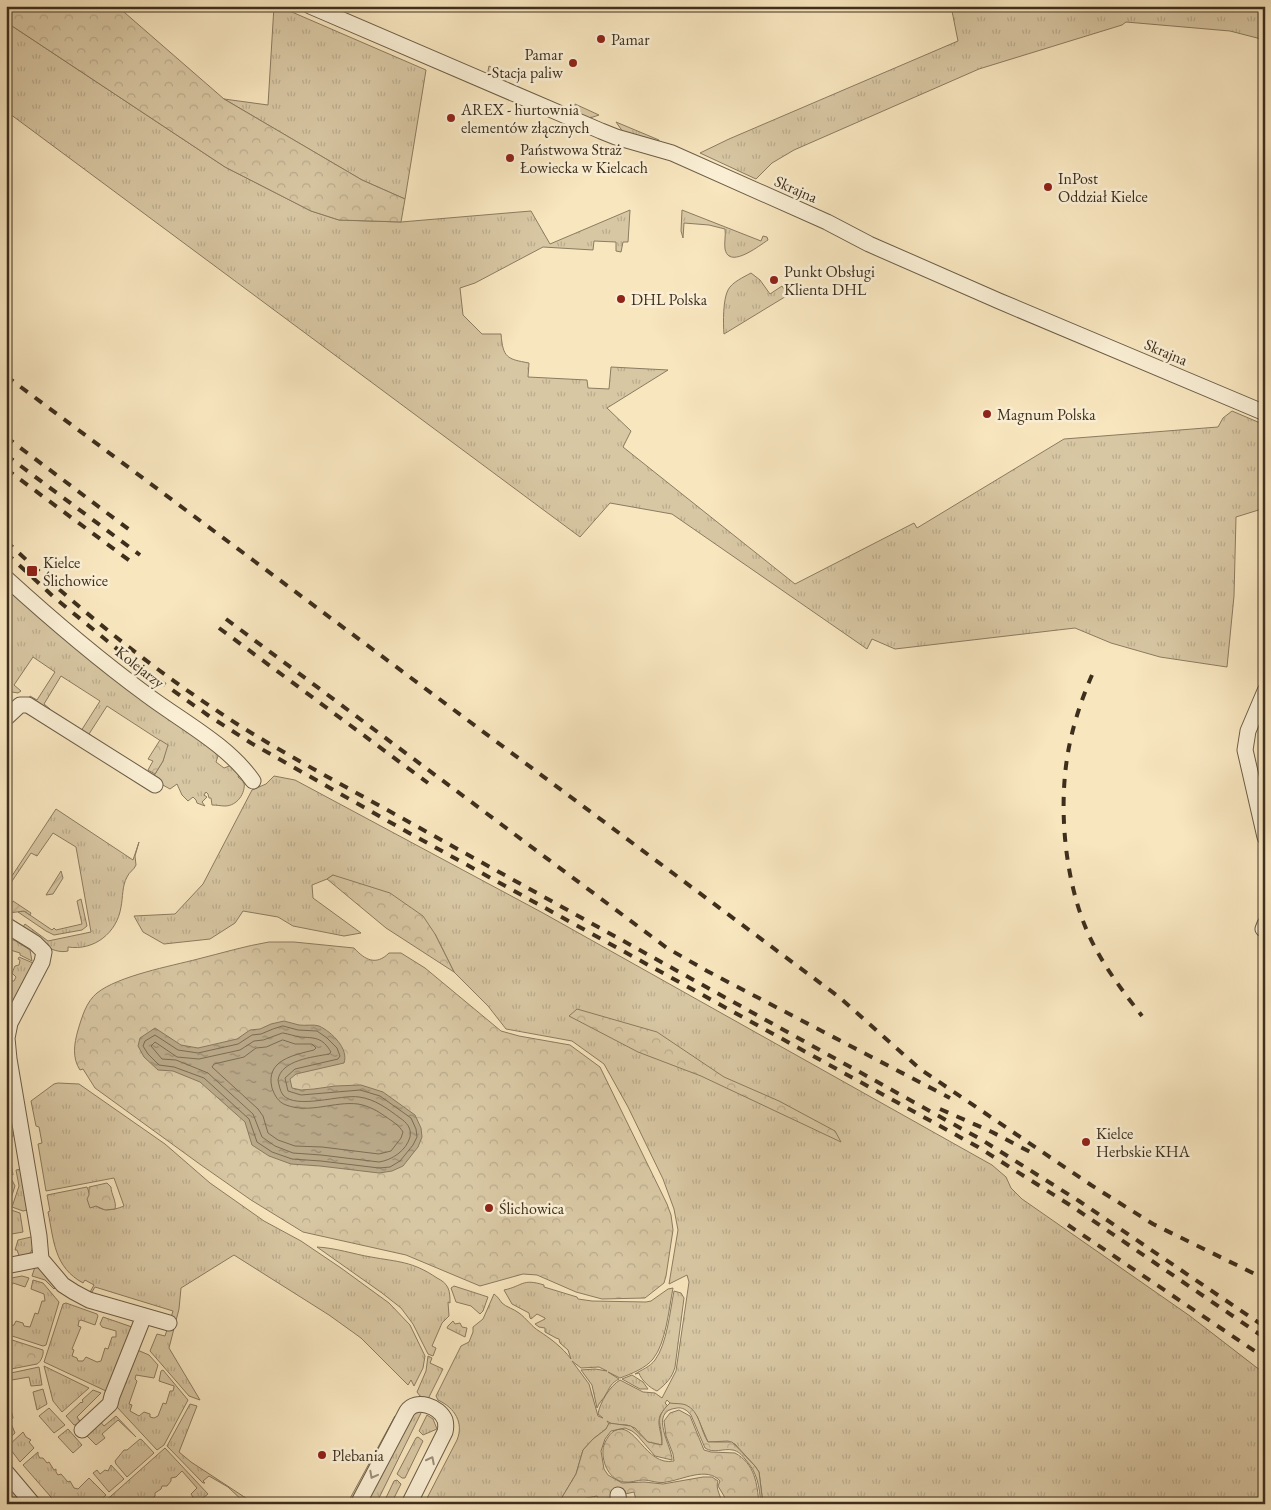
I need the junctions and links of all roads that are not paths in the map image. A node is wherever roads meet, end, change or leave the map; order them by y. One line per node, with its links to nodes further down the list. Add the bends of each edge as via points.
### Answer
1 (310, 6): 2 (street, Skrajna, via 601,131 672,153 999,301)
2 (1265, 413)
3 (6, 578): 6 (street, Kolejarzy, via 129,682 214,742 244,767)
4 (1265, 691): 8 (street, via 1248,732 1245,750)
5 (6, 718): 7 (street, via 20,705 28,705)
6 (253, 781)
7 (155, 785)
8 (1265, 837)
9 (1265, 924): 11 (street)
10 (6, 925): 12 (street, via 44,952 44,959 10,1024 7,1038)
11 (1265, 929)
12 (41, 1259): 13 (street); 14 (street, via 63,1285 81,1296)
13 (6, 1266)
14 (144, 1316): 15 (street); 16 (street, via 110,1404)
15 (169, 1324)
16 (82, 1430)
17 (6, 1472): 18 (street)
18 (33, 1504)
19 (358, 1504): 20 (street, one-way to 19, via 446,1429 444,1417 423,1404 415,1404 407,1411)
20 (409, 1504)

